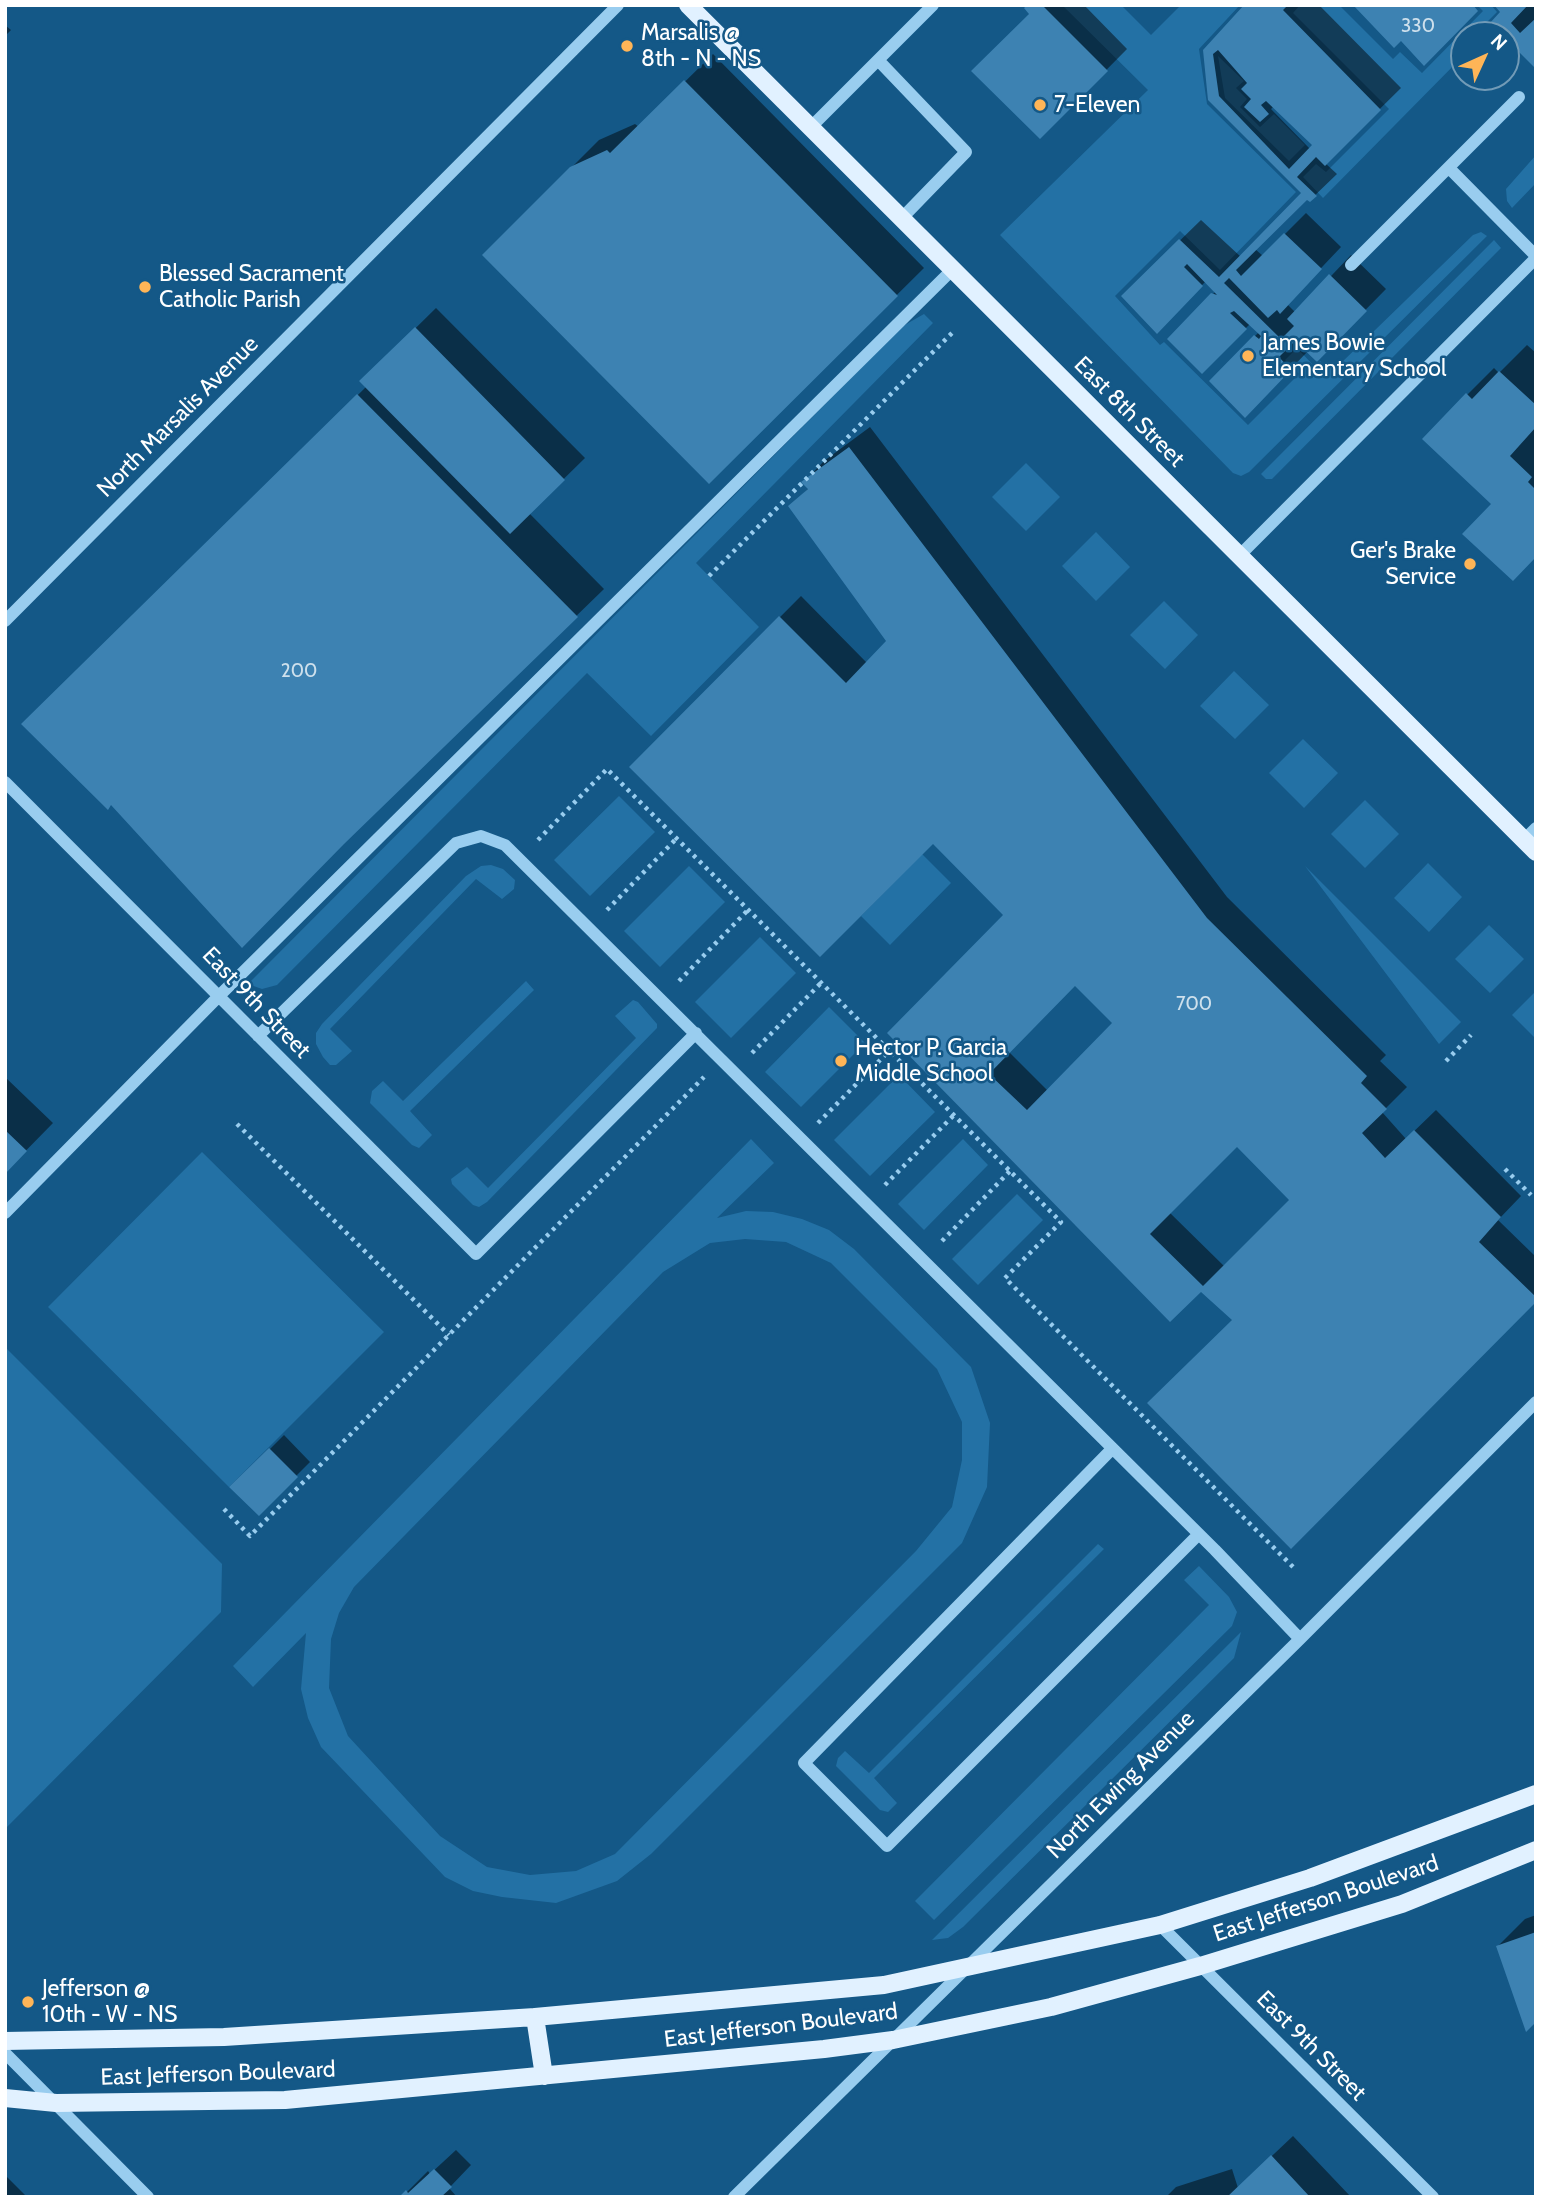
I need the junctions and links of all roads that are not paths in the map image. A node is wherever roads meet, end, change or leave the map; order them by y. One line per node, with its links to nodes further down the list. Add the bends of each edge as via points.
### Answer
1 (618, 5): 13 (street, North Marsalis Avenue)
2 (688, 5): 6 (main road, East 8th Street)
3 (933, 5): 4 (street)
4 (878, 60): 6 (street); 8 (street, via 967,152)
5 (1519, 97): 7 (street)
6 (810, 128): 8 (main road, East 8th Street)
7 (1448, 168): 9 (street); 10 (street)
8 (901, 219): 11 (main road, East 8th Street)
9 (1536, 257): 12 (street)
10 (1351, 265)
11 (952, 270): 12 (main road, East 8th Street); 16 (street)
12 (1238, 557): 15 (main road, East 8th Street)
13 (5, 621)
14 (5, 782): 16 (street, East 9th Street)
15 (1532, 840)
16 (220, 995): 18 (street, East 9th Street); 19 (street)
17 (696, 1033): 18 (street, via 505,845 481,836 456,843); 18 (street, East 9th Street, via 476,1254); 21 (street)
18 (258, 1036)
19 (5, 1213)
20 (1536, 1402): 23 (street, North Ewing Avenue)
21 (1112, 1449): 22 (street); 22 (street, via 804,1763 887,1846)
22 (1199, 1534): 23 (street)
23 (1300, 1639): 28 (street, North Ewing Avenue)
24 (1536, 1794): 26 (main road, East Jefferson Boulevard, via 1310,1878)
25 (1536, 1850): 27 (main road, East Jefferson Boulevard, via 1402,1904)
26 (1160, 1925): 27 (street, East 9th Street); 28 (main road, East Jefferson Boulevard)
27 (1200, 1966): 30 (main road, East Jefferson Boulevard, via 1051,2007); 38 (street, East 9th Street)
28 (965, 1968): 29 (main road, East Jefferson Boulevard, via 884,1984); 30 (street, North Ewing Avenue)
29 (535, 2017): 31 (main road, East Jefferson Boulevard, via 224,2038); 33 (main road)
30 (893, 2040): 33 (main road, East Jefferson Boulevard); 37 (street, North Ewing Avenue)
31 (5, 2041)
32 (5, 2053): 35 (street)
33 (544, 2076): 35 (main road, East Jefferson Boulevard, via 285,2100)
34 (5, 2098): 35 (main road, East Jefferson Boulevard)
35 (56, 2103): 36 (street)
36 (148, 2197)
37 (734, 2197)
38 (1433, 2197)

